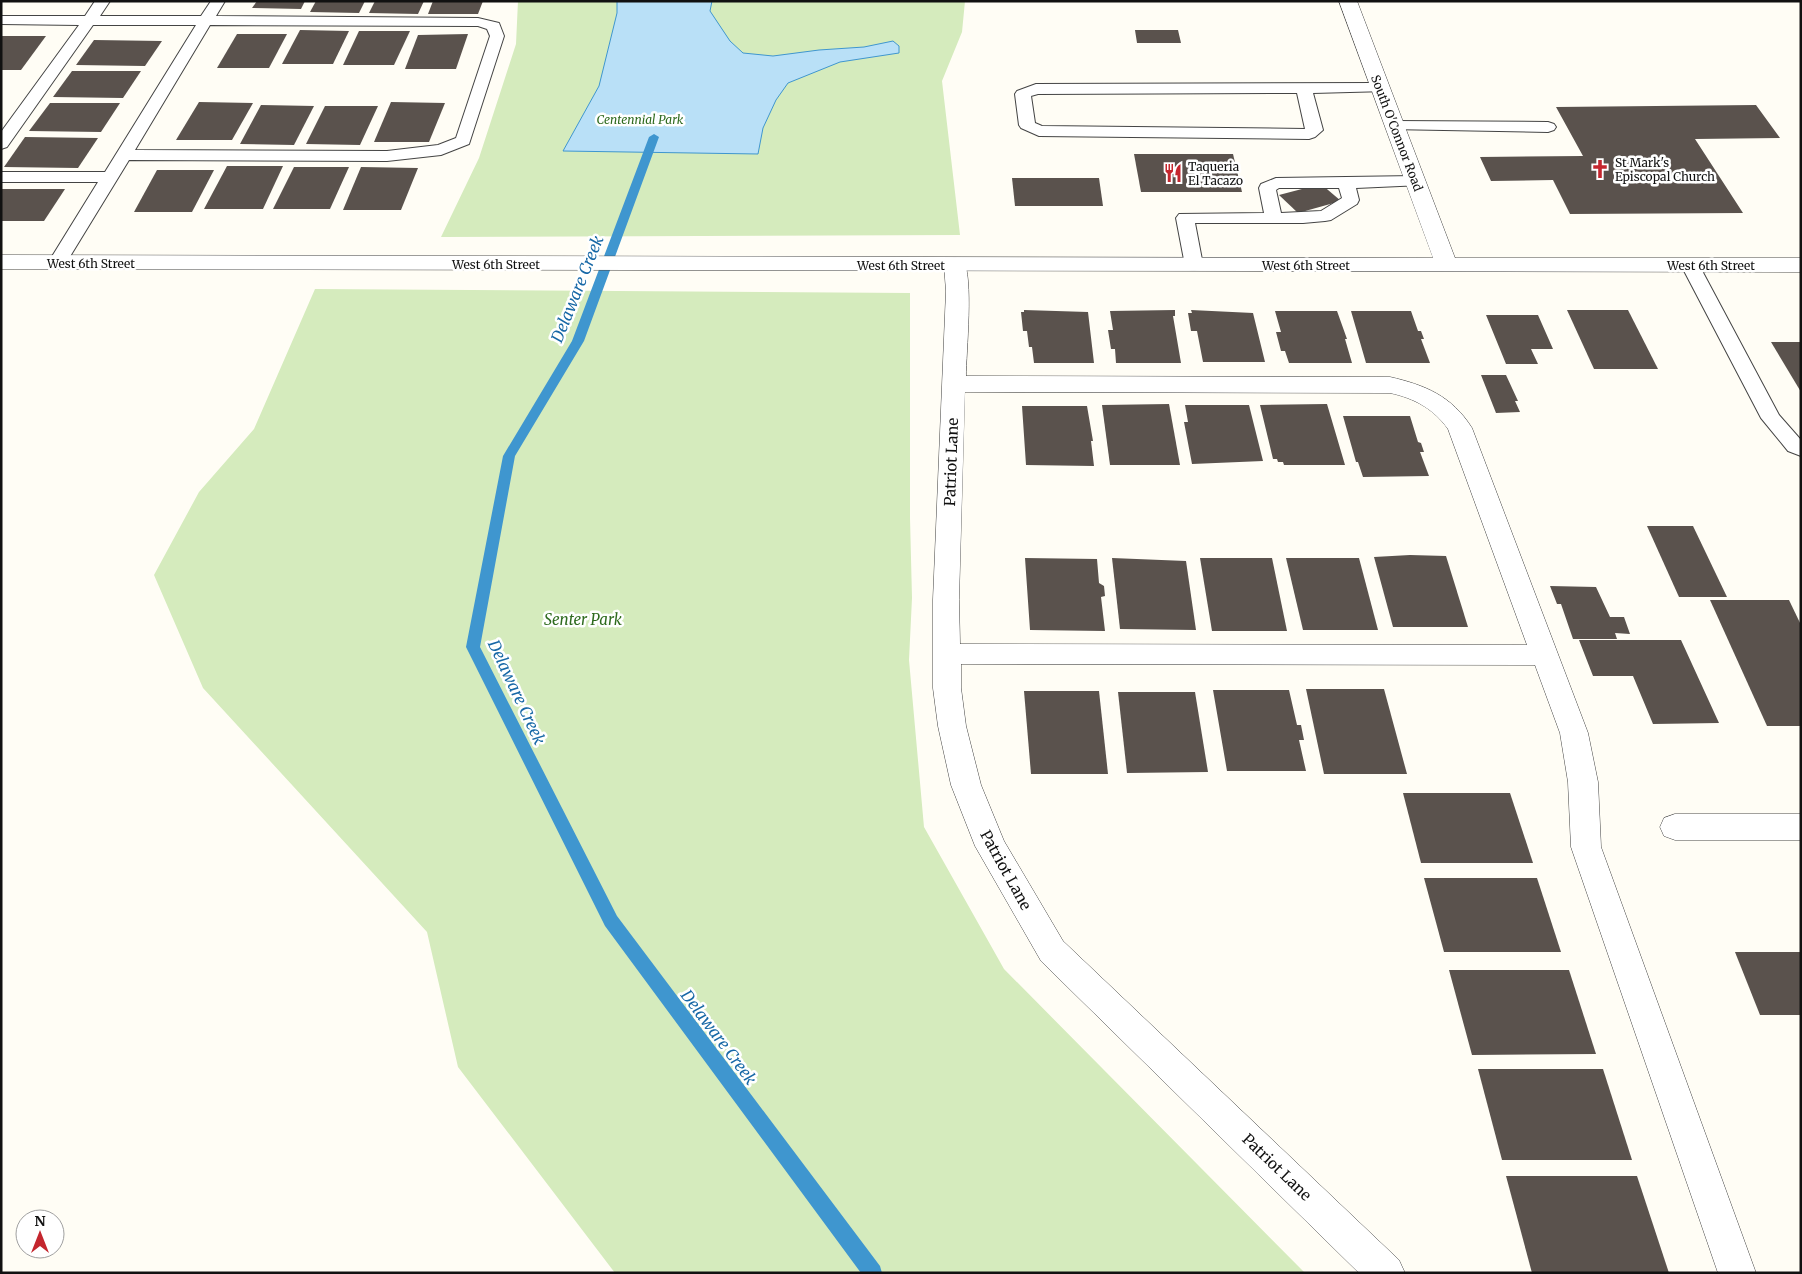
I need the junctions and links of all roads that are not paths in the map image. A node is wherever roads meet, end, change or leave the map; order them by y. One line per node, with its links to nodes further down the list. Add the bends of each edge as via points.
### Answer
1 (103, 1): 5 (lane)
2 (218, 1): 6 (lane)
3 (1348, 1): 8 (street, South O'Connor Road)
4 (1, 20): 5 (lane)
5 (88, 21): 6 (lane); 11 (lane)
6 (204, 22): 12 (lane); 12 (lane, via 478,22 494,26 497,36 463,141 441,150 387,156)
7 (1304, 88): 7 (lane, via 1036,89 1023,94 1027,125 1039,131 1309,134 1315,130); 8 (lane)
8 (1380, 88): 9 (street, South O'Connor Road)
9 (1395, 126): 10 (lane); 15 (street, South O'Connor Road)
10 (1548, 127)
11 (1, 144)
12 (124, 155): 14 (lane)
13 (1, 177): 14 (lane)
14 (110, 178): 19 (lane)
15 (1416, 181): 16 (lane); 22 (street, South O'Connor Road)
16 (1346, 183): 17 (lane, via 1351,200 1325,216); 17 (lane, via 1276,183 1267,188)
17 (1274, 218): 21 (lane, via 1185,218)
18 (1, 262): 19 (street, West 6th Street)
19 (57, 262): 20 (street, West 6th Street)
20 (955, 265): 21 (street, West 6th Street); 25 (street, Patriot Lane)
21 (1194, 265): 22 (street, West 6th Street)
22 (1447, 265): 23 (street, West 6th Street)
23 (1690, 265): 24 (street, West 6th Street); 26 (lane, via 1771,418)
24 (1801, 265)
25 (954, 384): 27 (street, Patriot Lane); 28 (street, via 1390,385 1424,395 1451,413 1460,428)
26 (1801, 449)
27 (947, 654): 28 (street); 31 (street, Patriot Lane, via 952,726 966,785 990,846 1052,951)
28 (1545, 655): 32 (street, via 1574,733 1583,782 1586,847)
29 (1675, 827): 30 (street)
30 (1801, 828)
31 (1386, 1273)
32 (1737, 1273)

